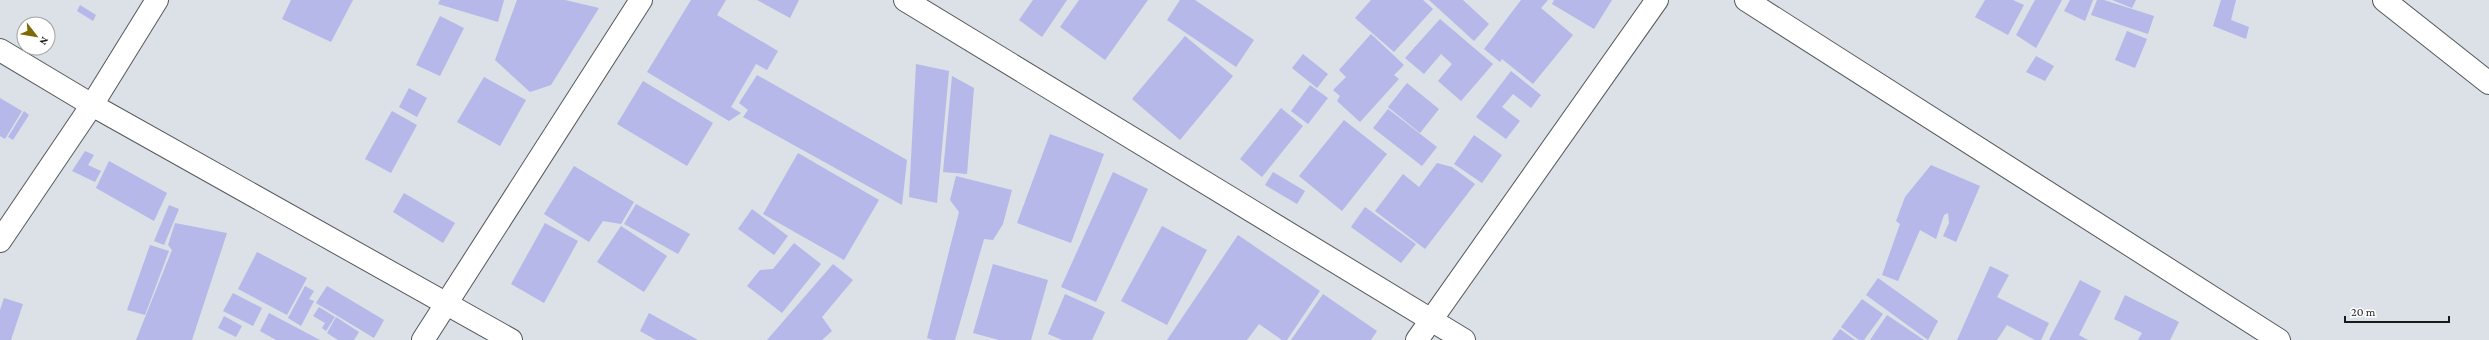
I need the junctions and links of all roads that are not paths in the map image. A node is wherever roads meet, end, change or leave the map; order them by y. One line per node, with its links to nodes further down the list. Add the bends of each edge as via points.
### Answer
1 (157, 0): 9 (street)
2 (641, 0): 11 (street)
3 (905, 0): 12 (street)
4 (1657, 0): 12 (street)
5 (1746, 0): 17 (street)
6 (2384, 0): 8 (street)
7 (0, 50): 9 (street)
8 (2489, 83)
9 (92, 105): 10 (street); 11 (street)
10 (0, 241)
11 (446, 304): 13 (street); 14 (street)
12 (1431, 319): 15 (street); 16 (street)
13 (423, 340)
14 (511, 340)
15 (1417, 340)
16 (1464, 340)
17 (2279, 340)

